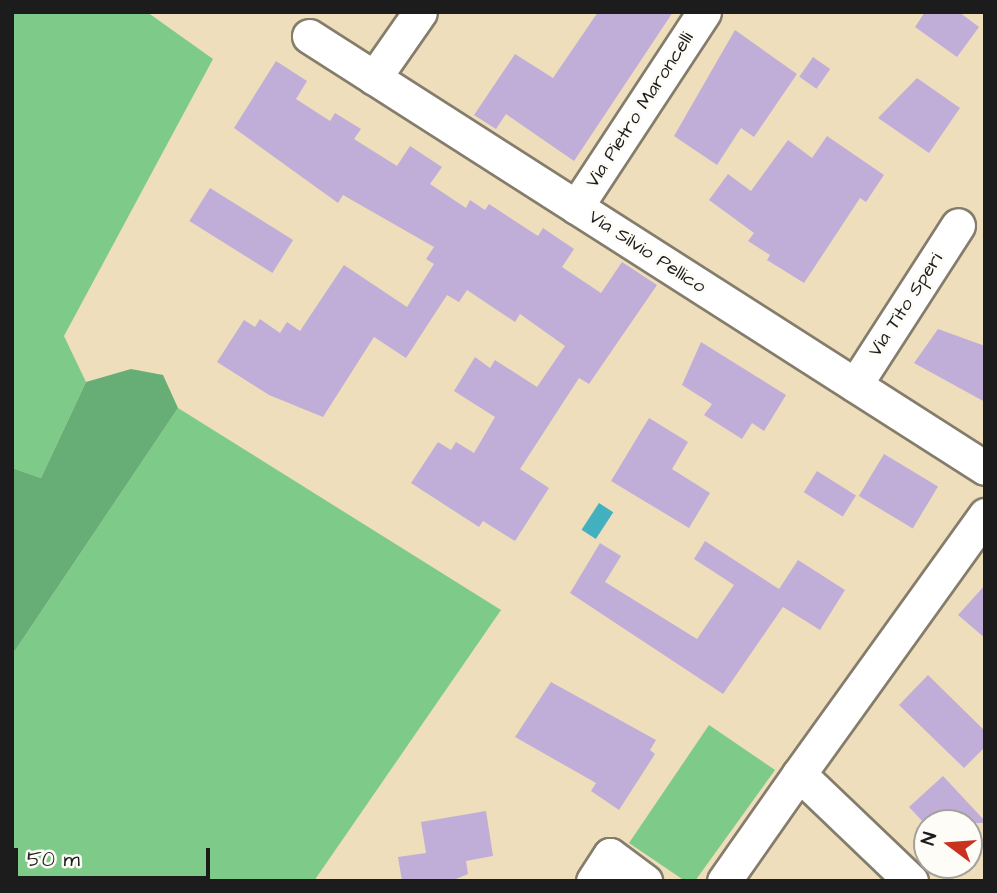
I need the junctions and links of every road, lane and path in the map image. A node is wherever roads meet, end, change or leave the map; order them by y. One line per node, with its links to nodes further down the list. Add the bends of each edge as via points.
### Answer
1 (420, 12): 4 (street)
2 (704, 12): 5 (street, Via Pietro Maroncelli)
3 (309, 36): 4 (street, Via Silvio Pellico)
4 (374, 78): 5 (street, Via Silvio Pellico)
5 (576, 207): 7 (street, Via Silvio Pellico)
6 (957, 225): 7 (street, Via Tito Speri)
7 (855, 385): 8 (street, Via Silvio Pellico)
8 (985, 468)
9 (985, 515): 10 (street)
10 (799, 774): 13 (street); 14 (street)
11 (593, 881): 12 (street, via 610,855)
12 (645, 881)
13 (724, 881)
14 (911, 881)

